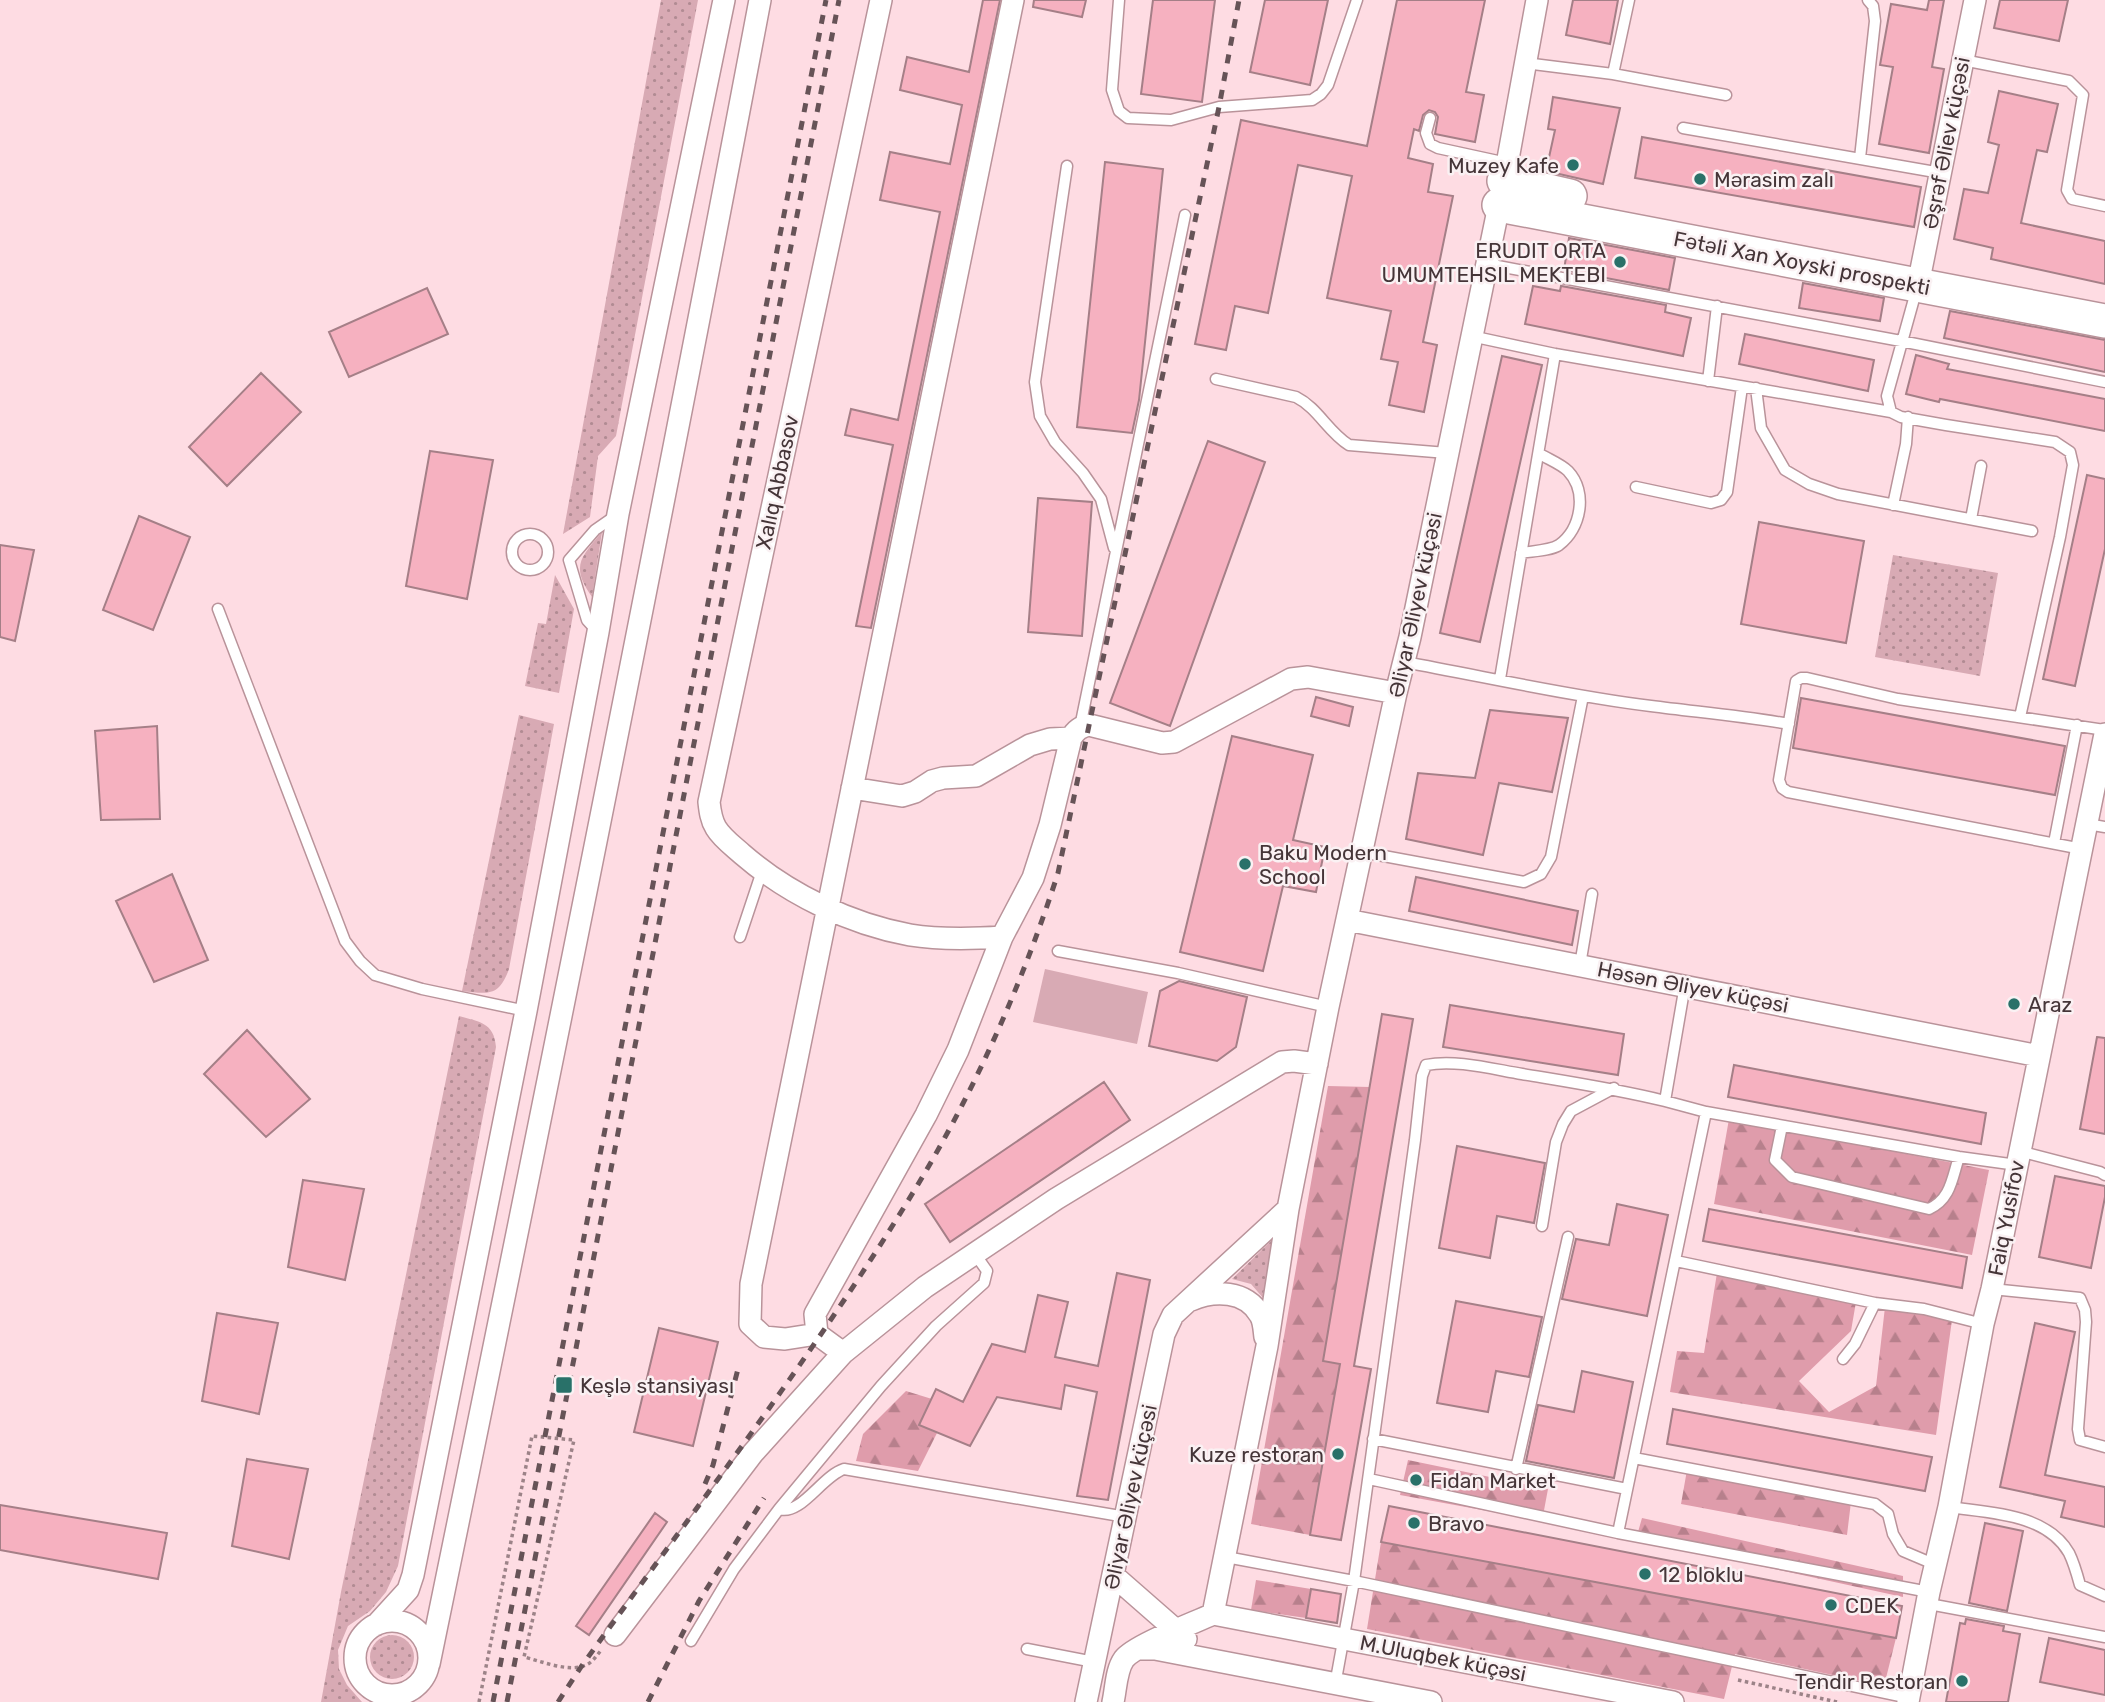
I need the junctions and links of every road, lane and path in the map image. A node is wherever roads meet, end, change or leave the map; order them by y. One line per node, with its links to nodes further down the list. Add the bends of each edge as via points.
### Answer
1 (724, 0): 43 (street)
2 (760, 0): 126 (street, via 548,1087)
3 (881, 0): 66 (street, Xalıq Abbasov, via 709,802 716,829)
4 (1013, 0): 61 (street)
5 (1119, 0): 6 (lane, via 1112,90 1119,111 1128,118 1171,120 1219,107 1312,100 1328,85)
6 (1357, 0)
7 (1536, 0): 12 (street, Əliyar Əliyev küçəsi)
8 (1629, 0): 13 (lane)
9 (1868, 0): 17 (lane, via 1875,21)
10 (1975, 0): 11 (street, Əşrəf Əliev küçəsi)
11 (1963, 60): 19 (street, Əşrəf Əliev küçəsi); 21 (lane, via 2069,81 2082,95 2067,190 2072,199)
12 (1525, 63): 13 (lane); 20 (street, Əliyar Əliyev küçəsi)
13 (1613, 74): 14 (lane)
14 (1726, 95)
15 (1430, 118): 20 (lane, via 1426,133 1430,144)
16 (1683, 128): 17 (lane)
17 (1860, 158): 19 (lane)
18 (1067, 166): 47 (lane, via 1035,382 1040,416 1101,499)
19 (1941, 173): 24 (street, Əşrəf Əliev küçəsi)
20 (1503, 183): 23 (street, Əliyar Əliyev küçəsi); 24 (main road, Fətəli Xan Xoyski prospekti)
21 (2105, 206)
22 (1185, 215): 47 (lane)
23 (1487, 264): 26 (lane); 28 (street, Əliyar Əliyev küçəsi)
24 (1920, 274): 25 (main road, Fətəli Xan Xoyski prospekti); 27 (main road, Fətəli Xan Xoyski prospekti); 29 (lane)
25 (2105, 298)
26 (1717, 306): 29 (lane); 32 (lane)
27 (2105, 321)
28 (1471, 336): 30 (lane); 38 (street, Əliyar Əliyev küçəsi)
29 (1901, 341): 33 (lane); 36 (lane, via 1887,396)
30 (1555, 354): 32 (lane); 39 (lane)
31 (1216, 379): 38 (lane, via 1308,402 1349,446)
32 (1708, 381): 34 (lane)
33 (2105, 382)
34 (1742, 387): 35 (lane); 41 (lane, via 1727,492 1721,500 1711,503)
35 (1756, 388): 36 (lane); 42 (lane, via 1761,428 1785,470 1838,494)
36 (1891, 412): 37 (lane)
37 (1908, 417): 42 (lane); 56 (lane, via 2055,442 2070,452 2073,465)
38 (1447, 453): 52 (street, Əliyar Əliyev küçəsi)
39 (1540, 454): 46 (lane); 46 (lane, via 1567,470 1576,483 1580,495 1576,528 1557,547)
40 (1981, 466): 44 (lane)
41 (1636, 486)
42 (1893, 505): 44 (lane)
43 (618, 514): 49 (lane, via 595,530); 51 (street)
44 (1971, 519): 45 (lane)
45 (2032, 531)
46 (1521, 553): 53 (lane)
47 (1115, 554): 60 (lane)
48 (547, 556): 49 (lane)
49 (569, 561): 51 (lane, via 587,620)
50 (218, 609): 76 (lane, via 345,942 375,975)
51 (598, 632): 76 (street)
52 (1405, 662): 53 (lane); 54 (street, Əliyar Əliyev küçəsi)
53 (1500, 679): 55 (lane)
54 (1396, 692): 60 (street, via 1308,677 1290,679 1174,742 1089,725); 65 (street, Əliyar Əliyev küçəsi)
55 (1583, 696): 57 (lane); 65 (lane, via 1551,857 1541,874 1524,882)
56 (2021, 717): 57 (lane, via 1898,699 1801,678 1796,681); 58 (lane)
57 (1789, 724): 63 (lane, via 1779,780 1788,792)
58 (2077, 725): 59 (lane); 63 (lane)
59 (2105, 732): 62 (street, Faiq Yusifov)
60 (1076, 733): 61 (street, via 1030,745 976,776 943,778 902,796); 71 (street, via 1034,878)
61 (852, 788): 68 (street)
62 (2096, 825): 64 (street, Faiq Yusifov)
63 (2054, 843): 64 (lane)
64 (2082, 849): 77 (street, Faiq Yusifov)
65 (1362, 852): 69 (street, Əliyar Əliyev küçəsi)
66 (762, 872): 68 (street, Xalıq Abbasov); 70 (lane)
67 (1592, 894): 73 (lane)
68 (827, 909): 71 (street, Xalıq Abbasov, via 909,935); 95 (street, via 749,1309 750,1324 764,1337)
69 (1347, 920): 73 (street, Həsən Əliyev küçəsi); 75 (street, Əliyar Əliyev küçəsi)
70 (740, 937)
71 (1002, 937): 95 (street, via 932,1104 815,1314)
72 (1058, 951): 75 (lane)
73 (1580, 965): 74 (street, Həsən Əliyev küçəsi)
74 (1685, 985): 77 (street, Həsən Əliyev küçəsi); 80 (lane)
75 (1328, 1007): 78 (street, Əliyar Əliyev küçəsi)
76 (526, 1012): 116 (street, via 414,1575 408,1590)
77 (2039, 1056): 84 (street, Faiq Yusifov)
78 (1317, 1064): 86 (street, Əliyar Əliyev küçəsi); 89 (street, via 1282,1062 1270,1068)
79 (1614, 1088): 80 (lane); 87 (lane, via 1570,1111 1563,1124); 99 (lane, via 1496,1069 1426,1065)
80 (1665, 1101): 81 (lane)
81 (1706, 1112): 82 (lane); 90 (lane)
82 (1782, 1126): 83 (lane); 83 (lane, via 1775,1160 1792,1177 1930,1209 1946,1198)
83 (1959, 1157): 84 (lane)
84 (2018, 1158): 85 (lane); 91 (street, Faiq Yusifov)
85 (2105, 1175)
86 (1288, 1209): 92 (street, Əliyar Əliyev küçəsi); 96 (street, Əliyar Əliyev küçəsi)
87 (1542, 1226)
88 (1567, 1237): 102 (lane)
89 (975, 1254): 97 (street, via 925,1287); 106 (lane, via 988,1271 984,1283 936,1326 881,1386)
90 (1676, 1261): 93 (lane); 101 (lane)
91 (1992, 1289): 94 (street, Faiq Yusifov); 100 (lane, via 2080,1298 2086,1322 2078,1429 2080,1440)
92 (1189, 1300): 96 (street, via 1217,1293 1251,1303 1262,1317); 107 (street, Əliyar Əliyev küçəsi, via 1173,1315 1164,1334)
93 (1875, 1303): 94 (lane); 98 (lane)
94 (1983, 1324): 105 (street, Faiq Yusifov)
95 (817, 1334): 97 (street)
96 (1267, 1346): 109 (street, Əliyar Əliyev küçəsi)
97 (843, 1353): 118 (street, via 753,1453)
98 (1843, 1359)
99 (1373, 1439): 102 (lane); 103 (lane)
100 (2105, 1447)
101 (1634, 1458): 104 (lane); 110 (lane, via 1875,1504 1888,1514 1903,1552)
102 (1516, 1469): 104 (lane)
103 (1369, 1479): 108 (lane); 112 (lane)
104 (1627, 1489): 108 (lane)
105 (1949, 1507): 110 (street, Faiq Yusifov); 113 (lane, via 2018,1518 2046,1529 2069,1552 2080,1585)
106 (779, 1509): 107 (lane, via 795,1509 830,1475 844,1469); 121 (lane, via 734,1569)
107 (1126, 1517): 111 (street, Əliyar Əliyev küçəsi)
108 (1618, 1533): 114 (lane)
109 (1226, 1557): 112 (lane); 115 (street, Əliyar Əliyev küçəsi)
110 (1936, 1565): 114 (street, Faiq Yusifov)
111 (1114, 1576): 117 (street); 125 (street, Əliyar Əliyev küçəsi)
112 (1354, 1581): 120 (lane); 130 (lane)
113 (2105, 1596)
114 (1929, 1598): 119 (lane); 130 (street, Faiq Yusifov)
115 (1213, 1614): 117 (street); 120 (street, M.Uluqbek küçəsi)
116 (376, 1625): 126 (street, via 387,1621 410,1625 426,1642); 129 (street, via 359,1642 356,1667 370,1688)
117 (1177, 1631): 122 (street); 124 (street)
118 (615, 1635): 131 (path, via 581,1667 524,1657 573,1440 532,1436)
119 (2105, 1637)
120 (1344, 1639): 128 (lane); 135 (street, M.Uluqbek küçəsi)
121 (691, 1642)
122 (1138, 1648): 124 (street); 133 (street, via 1120,1667)
123 (1027, 1649): 125 (lane)
124 (1208, 1659): 128 (street)
125 (1094, 1662): 132 (street, Əliyar Əliyev küçəsi)
126 (429, 1664): 129 (street, via 418,1686)
127 (1738, 1680): 136 (path)
128 (1335, 1685): 134 (street)
129 (394, 1699)
130 (1909, 1700)
131 (479, 1702)
132 (1086, 1702)
133 (1113, 1702)
134 (1431, 1702)
135 (1673, 1702)
136 (1837, 1702)

